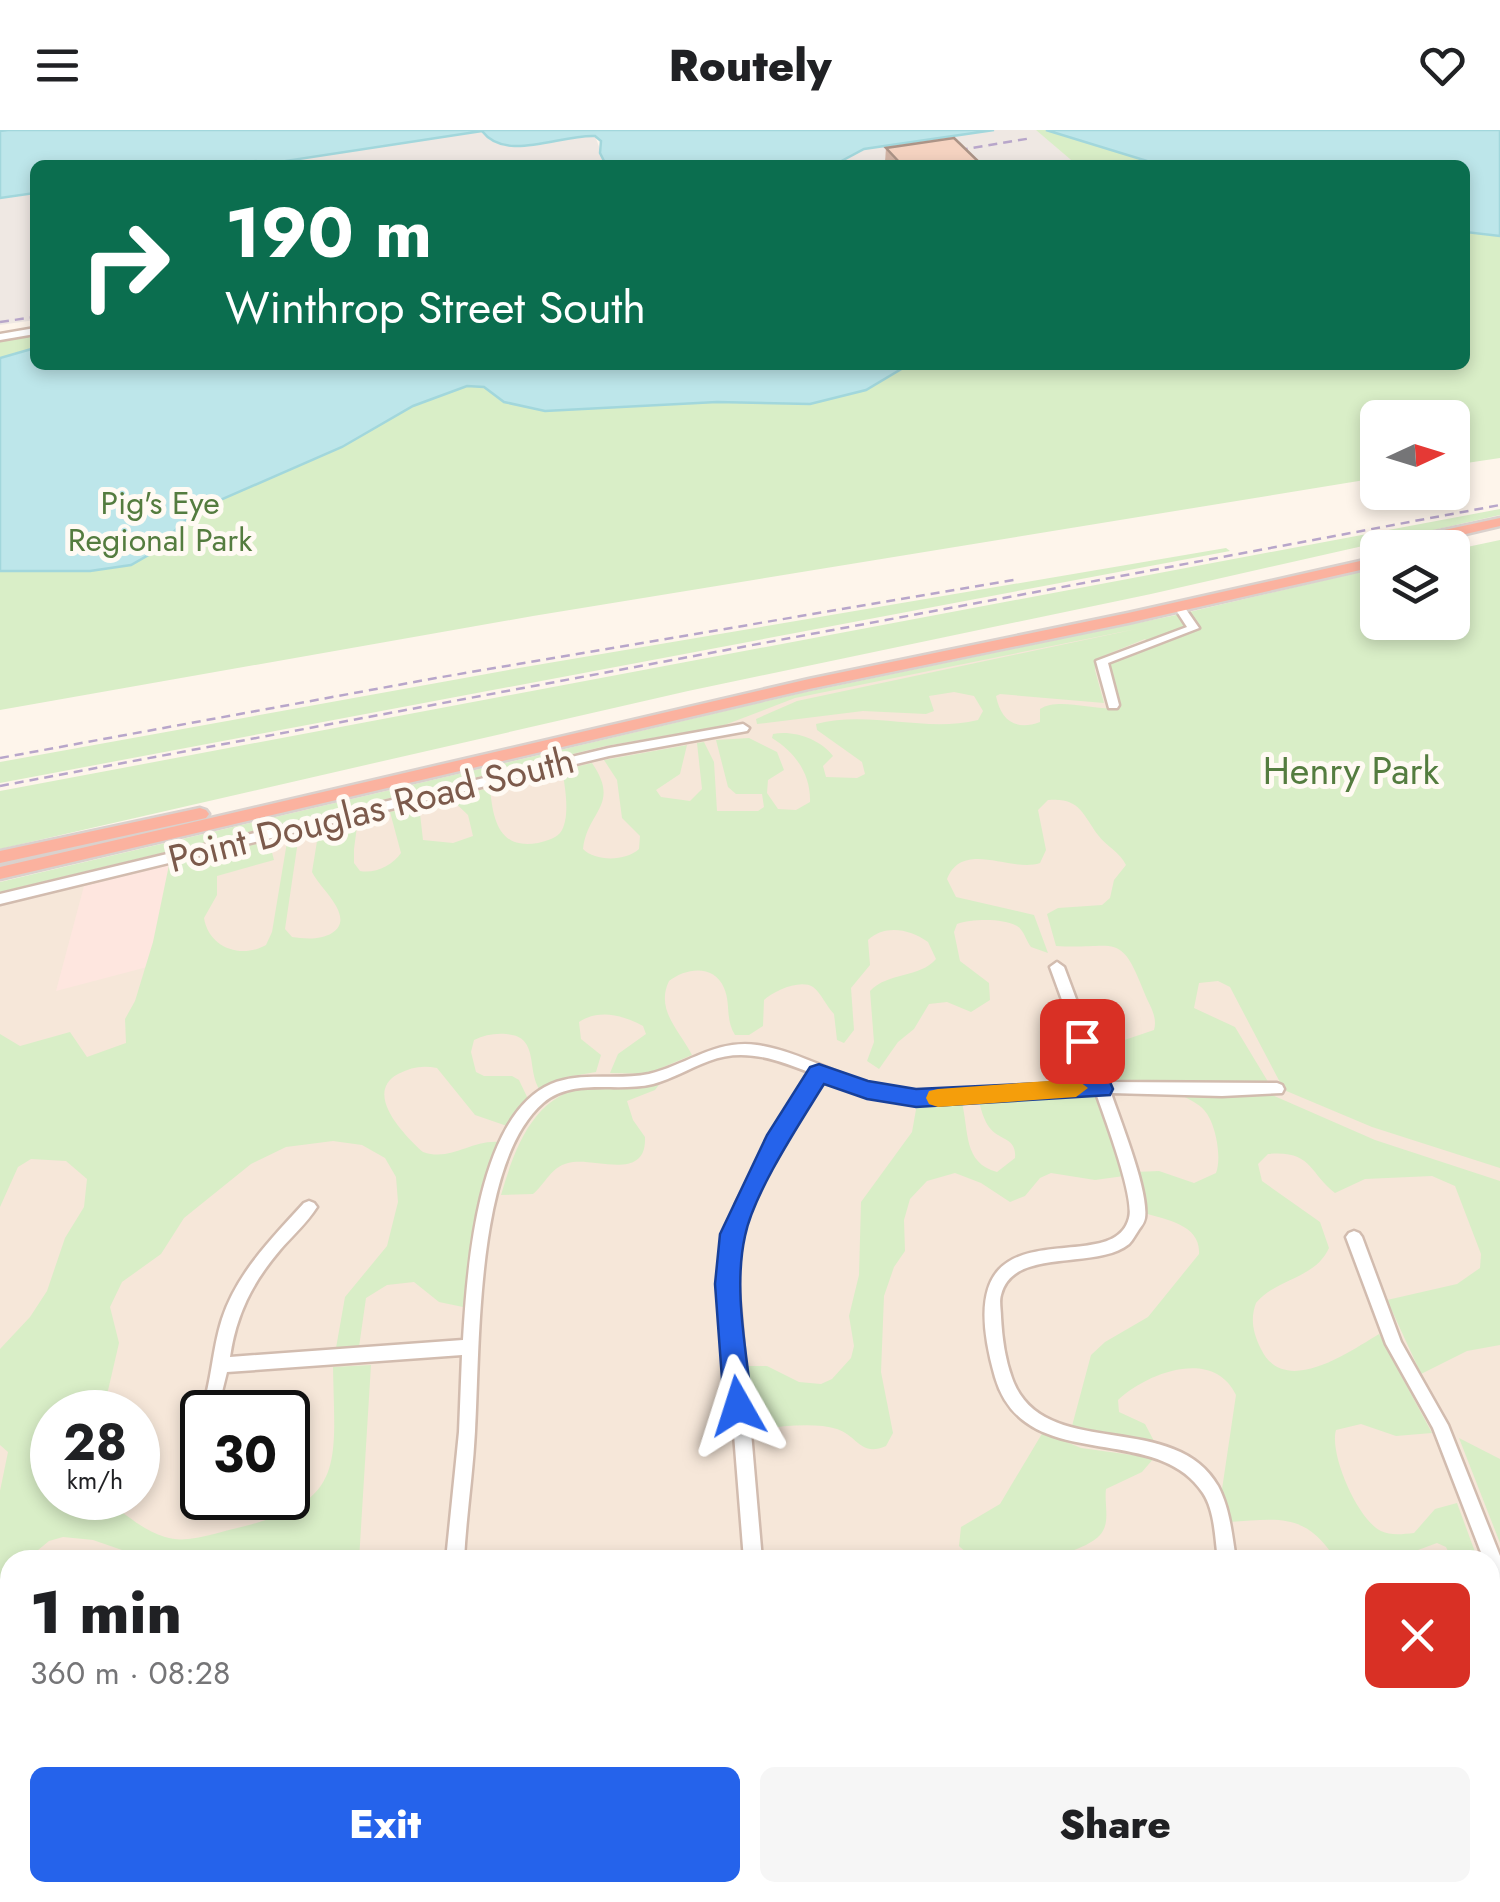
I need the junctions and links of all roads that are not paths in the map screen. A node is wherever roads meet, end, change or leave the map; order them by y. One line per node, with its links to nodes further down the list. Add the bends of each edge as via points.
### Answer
1 (30, 333): 2 (street)
2 (0, 337)
3 (1500, 522): 4 (highway)
4 (1463, 530)
5 (1500, 533): 6 (highway)
6 (1470, 540)
7 (1360, 553): 9 (highway)
8 (1360, 564): 9 (highway)
9 (1174, 602): 10 (street, via 1194,628 1102,661); 12 (highway, via 780,678); 13 (highway)
10 (1114, 705)
11 (744, 728): 14 (street, Point Douglas Road South, via 609,752)
12 (0, 857)
13 (0, 873)
14 (0, 900)
15 (1057, 967): 17 (street)
16 (819, 1073): 17 (street, via 916,1098); 21 (street, via 740,1049 646,1080 582,1080 537,1100 508,1143 488,1212); 25 (street, via 749,1194 728,1258)
17 (1102, 1089): 18 (street); 26 (street, via 1138,1219 1113,1243 1030,1259 998,1280 991,1314 1003,1376 1020,1405 1055,1430 1161,1451 1193,1469 1214,1497)
18 (1277, 1089)
19 (309, 1207): 22 (street, via 243,1288)
20 (1354, 1237): 27 (street, via 1390,1334 1445,1436)
21 (469, 1348): 22 (street); 24 (street)
22 (221, 1366): 23 (street)
23 (215, 1390)
24 (456, 1550)
25 (752, 1550)
26 (1226, 1550)
27 (1489, 1550)

